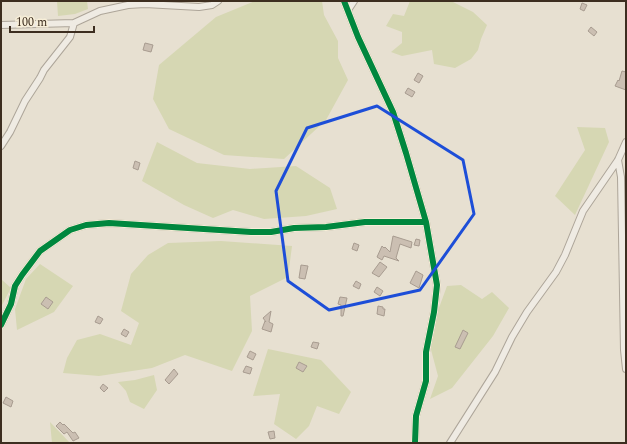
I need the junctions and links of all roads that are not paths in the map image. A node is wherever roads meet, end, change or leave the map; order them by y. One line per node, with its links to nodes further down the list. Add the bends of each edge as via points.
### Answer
1 (218, 1): 5 (street, via 212,5 199,7 128,5 100,12)
2 (344, 1): 4 (street)
3 (354, 1): 4 (street)
4 (348, 10): 10 (street, via 393,112)
5 (74, 23): 6 (street); 8 (street, via 70,37 44,70)
6 (1, 25)
7 (626, 142): 9 (street)
8 (1, 146)
9 (618, 160): 12 (street, via 621,177); 15 (street, via 583,211 556,272 527,312 495,372)
10 (426, 222): 11 (street, via 365,222 271,232 110,223 86,225 70,230 40,251 15,286 11,304); 14 (street, via 437,285 426,352 426,381 416,416)
11 (1, 325)
12 (625, 344): 13 (street)
13 (626, 370)
14 (415, 443)
15 (450, 443)

